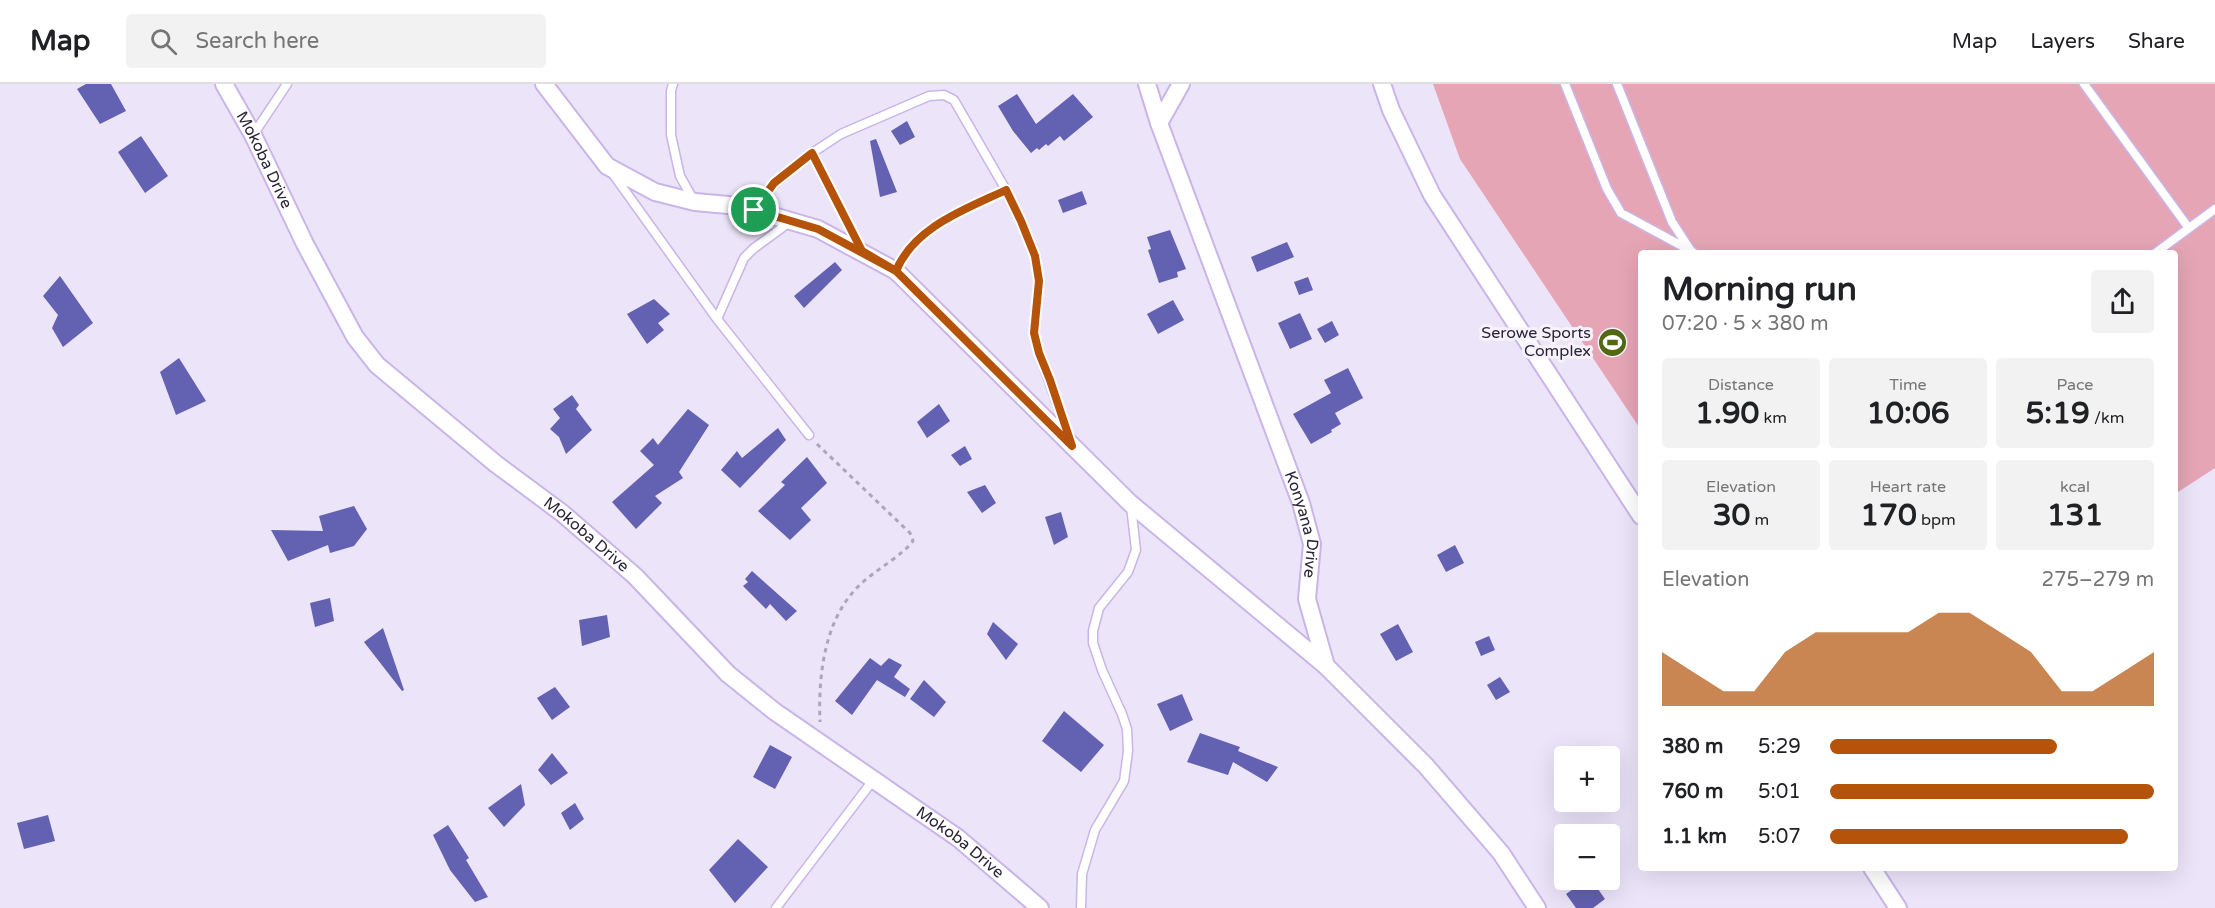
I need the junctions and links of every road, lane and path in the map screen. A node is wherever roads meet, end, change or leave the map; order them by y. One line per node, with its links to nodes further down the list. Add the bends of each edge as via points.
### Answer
1 (224, 84): 12 (street, Mokoba Drive)
2 (287, 84): 12 (lane)
3 (544, 84): 14 (street)
4 (673, 84): 16 (lane, via 671,135 680,176)
5 (1147, 84): 11 (street, Konyana Drive)
6 (1181, 84): 11 (street)
7 (1382, 84): 30 (street, via 1432,195)
8 (1565, 84): 21 (lane, via 1607,189 1621,213)
9 (1617, 84): 22 (lane, via 1672,222)
10 (2084, 84): 20 (lane)
11 (1159, 123): 31 (street, Konyana Drive, via 1300,503 1312,544 1307,599)
12 (253, 135): 32 (street, Mokoba Drive, via 355,338 378,365 635,576 728,674)
13 (812, 153): 15 (lane, via 852,129 929,96 944,95 954,100); 18 (lane, via 774,183); 24 (lane)
14 (607, 166): 16 (street, via 655,192); 26 (lane)
15 (1006, 190): 25 (lane, via 968,207 916,240 902,256); 28 (lane, via 1035,256 1039,281 1034,333)
16 (695, 202): 18 (street)
17 (2215, 209): 20 (lane)
18 (754, 210): 19 (street)
19 (791, 220): 24 (street); 26 (lane, via 744,258)
20 (2188, 227): 23 (lane)
21 (1688, 250)
22 (1691, 250)
23 (2159, 250)
24 (862, 251): 25 (street)
25 (896, 271): 28 (street)
26 (717, 319): 27 (lane)
27 (808, 435): 32 (path, via 910,533 913,541 861,583 838,613 821,677)
28 (1072, 446): 29 (street)
29 (1130, 503): 31 (street); 37 (lane, via 1136,550 1128,572 1099,608 1093,631 1096,652 1127,729 1128,751 1124,781 1095,830 1082,874)
30 (1638, 511)
31 (1326, 666): 38 (street, Konyana Drive, via 1426,766 1501,853)
32 (821, 744): 33 (street, Mokoba Drive)
33 (874, 779): 35 (lane); 36 (street, Mokoba Drive, via 958,838)
34 (1874, 871): 39 (street)
35 (776, 908)
36 (1040, 908)
37 (1081, 908)
38 (1537, 908)
39 (1898, 908)

